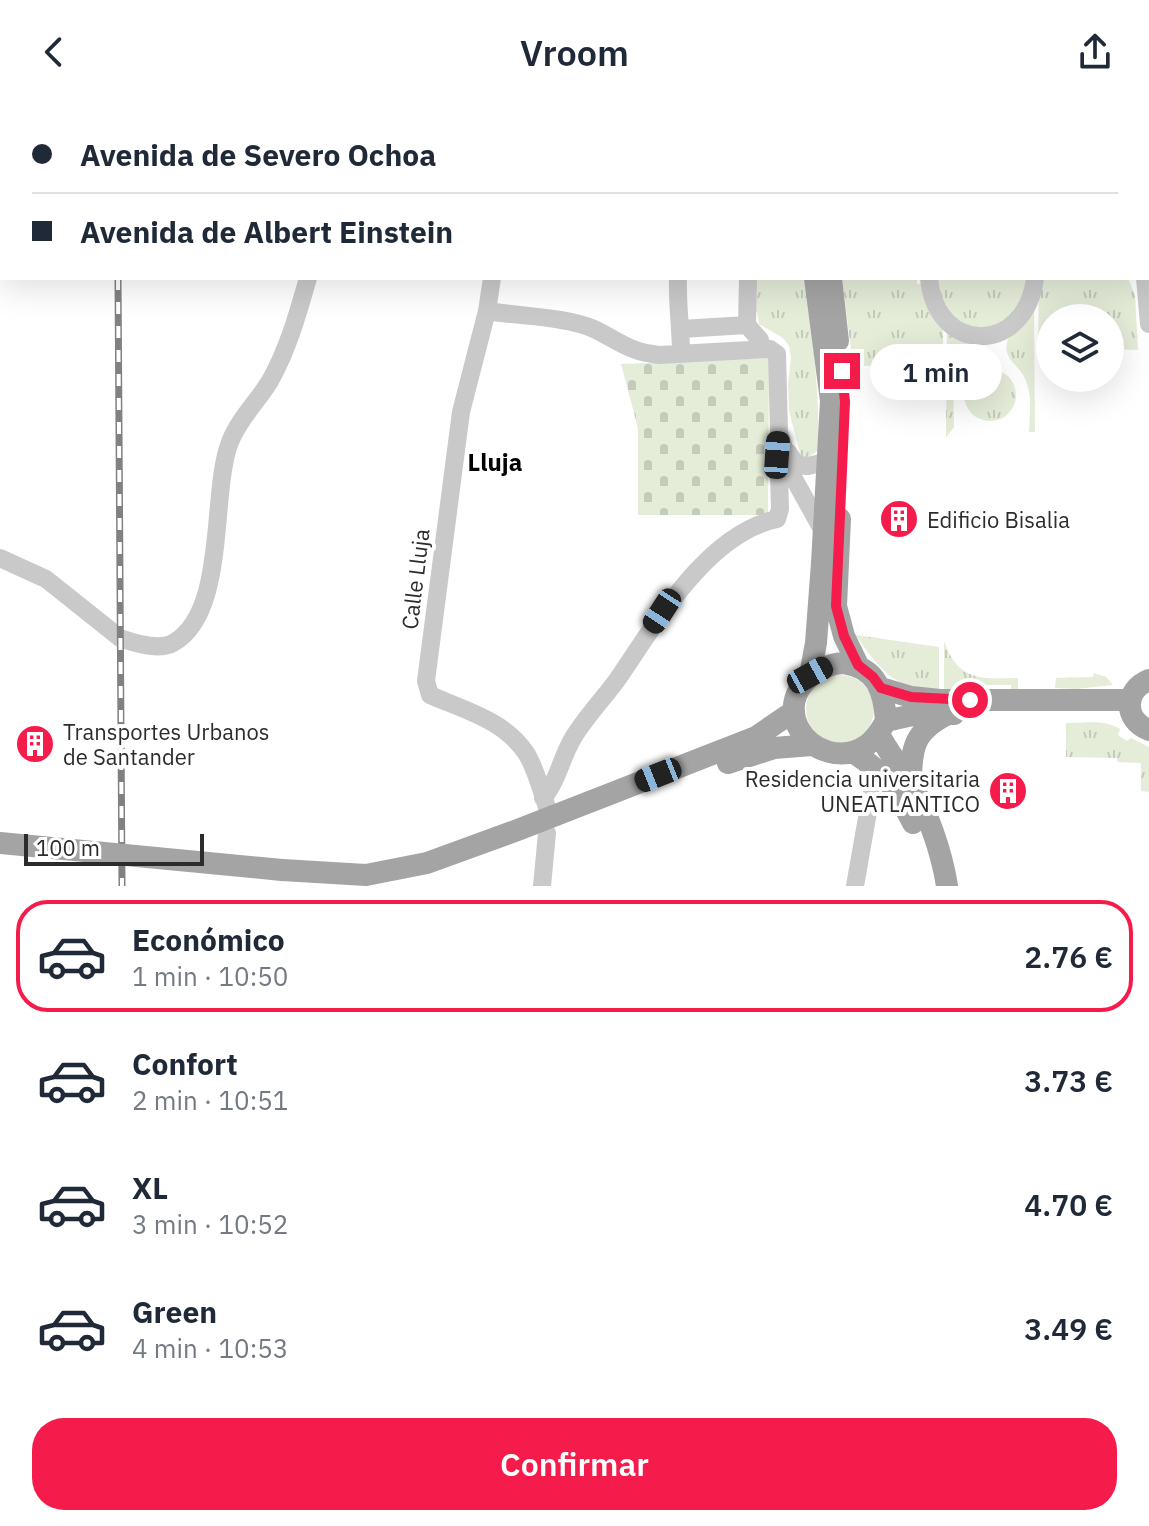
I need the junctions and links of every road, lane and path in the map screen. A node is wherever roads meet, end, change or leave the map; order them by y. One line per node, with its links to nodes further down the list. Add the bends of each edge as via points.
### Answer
1 (307, 280): 20 (street, via 286,349 227,451 207,587 198,613 173,643 156,646 120,638 46,579)
2 (492, 280): 10 (street, Calle Lluja)
3 (678, 280): 13 (street)
4 (748, 280): 12 (street)
5 (815, 280): 18 (main road, via 831,401)
6 (831, 280): 21 (main road, via 845,402 836,606)
7 (929, 280): 8 (street, via 932,300 945,321 968,335 988,337 1021,317)
8 (1035, 280)
9 (1145, 280): 11 (street)
10 (487, 311): 15 (street, via 595,329 645,354); 34 (street, Calle Lluja, via 461,412 426,681 430,695 484,717 527,754)
11 (1149, 324)
12 (747, 325): 13 (street); 14 (street, via 760,340)
13 (681, 329): 15 (street)
14 (760, 349): 15 (street); 16 (street, via 777,354)
15 (681, 354)
16 (779, 432): 17 (street); 34 (street, via 777,519 742,533 676,593 573,738 552,788)
17 (786, 450): 18 (street, via 797,465); 19 (street, via 793,477)
18 (829, 461): 19 (main road)
19 (824, 533): 22 (main road)
20 (0, 558)
21 (858, 665): 22 (main road, via 830,664); 24 (main road)
22 (810, 675): 26 (main road, via 799,689)
23 (1149, 680): 25 (main road, via 1134,690)
24 (881, 688): 25 (main road, via 940,700); 28 (main road)
25 (1130, 707): 27 (main road, via 1107,712); 29 (main road, via 1140,726)
26 (794, 711): 30 (main road); 34 (main road, via 756,737)
27 (949, 714): 28 (main road, via 917,714); 32 (main road, via 917,737)
28 (882, 727): 31 (main road); 32 (main road, via 885,749)
29 (1149, 730)
30 (812, 745): 31 (main road, via 834,754); 34 (main road, via 774,748)
31 (853, 752): 42 (main road, via 896,790 924,845)
32 (911, 783): 43 (main road, via 937,844)
33 (871, 795): 41 (street)
34 (547, 816): 37 (main road, via 407,868 366,875); 39 (main road, via 433,875); 40 (street)
35 (0, 843): 37 (main road, bridge)
36 (0, 858): 37 (main road)
37 (281, 877): 38 (main road)
38 (313, 886)
39 (382, 886)
40 (542, 886)
41 (855, 886)
42 (934, 886)
43 (947, 886)

